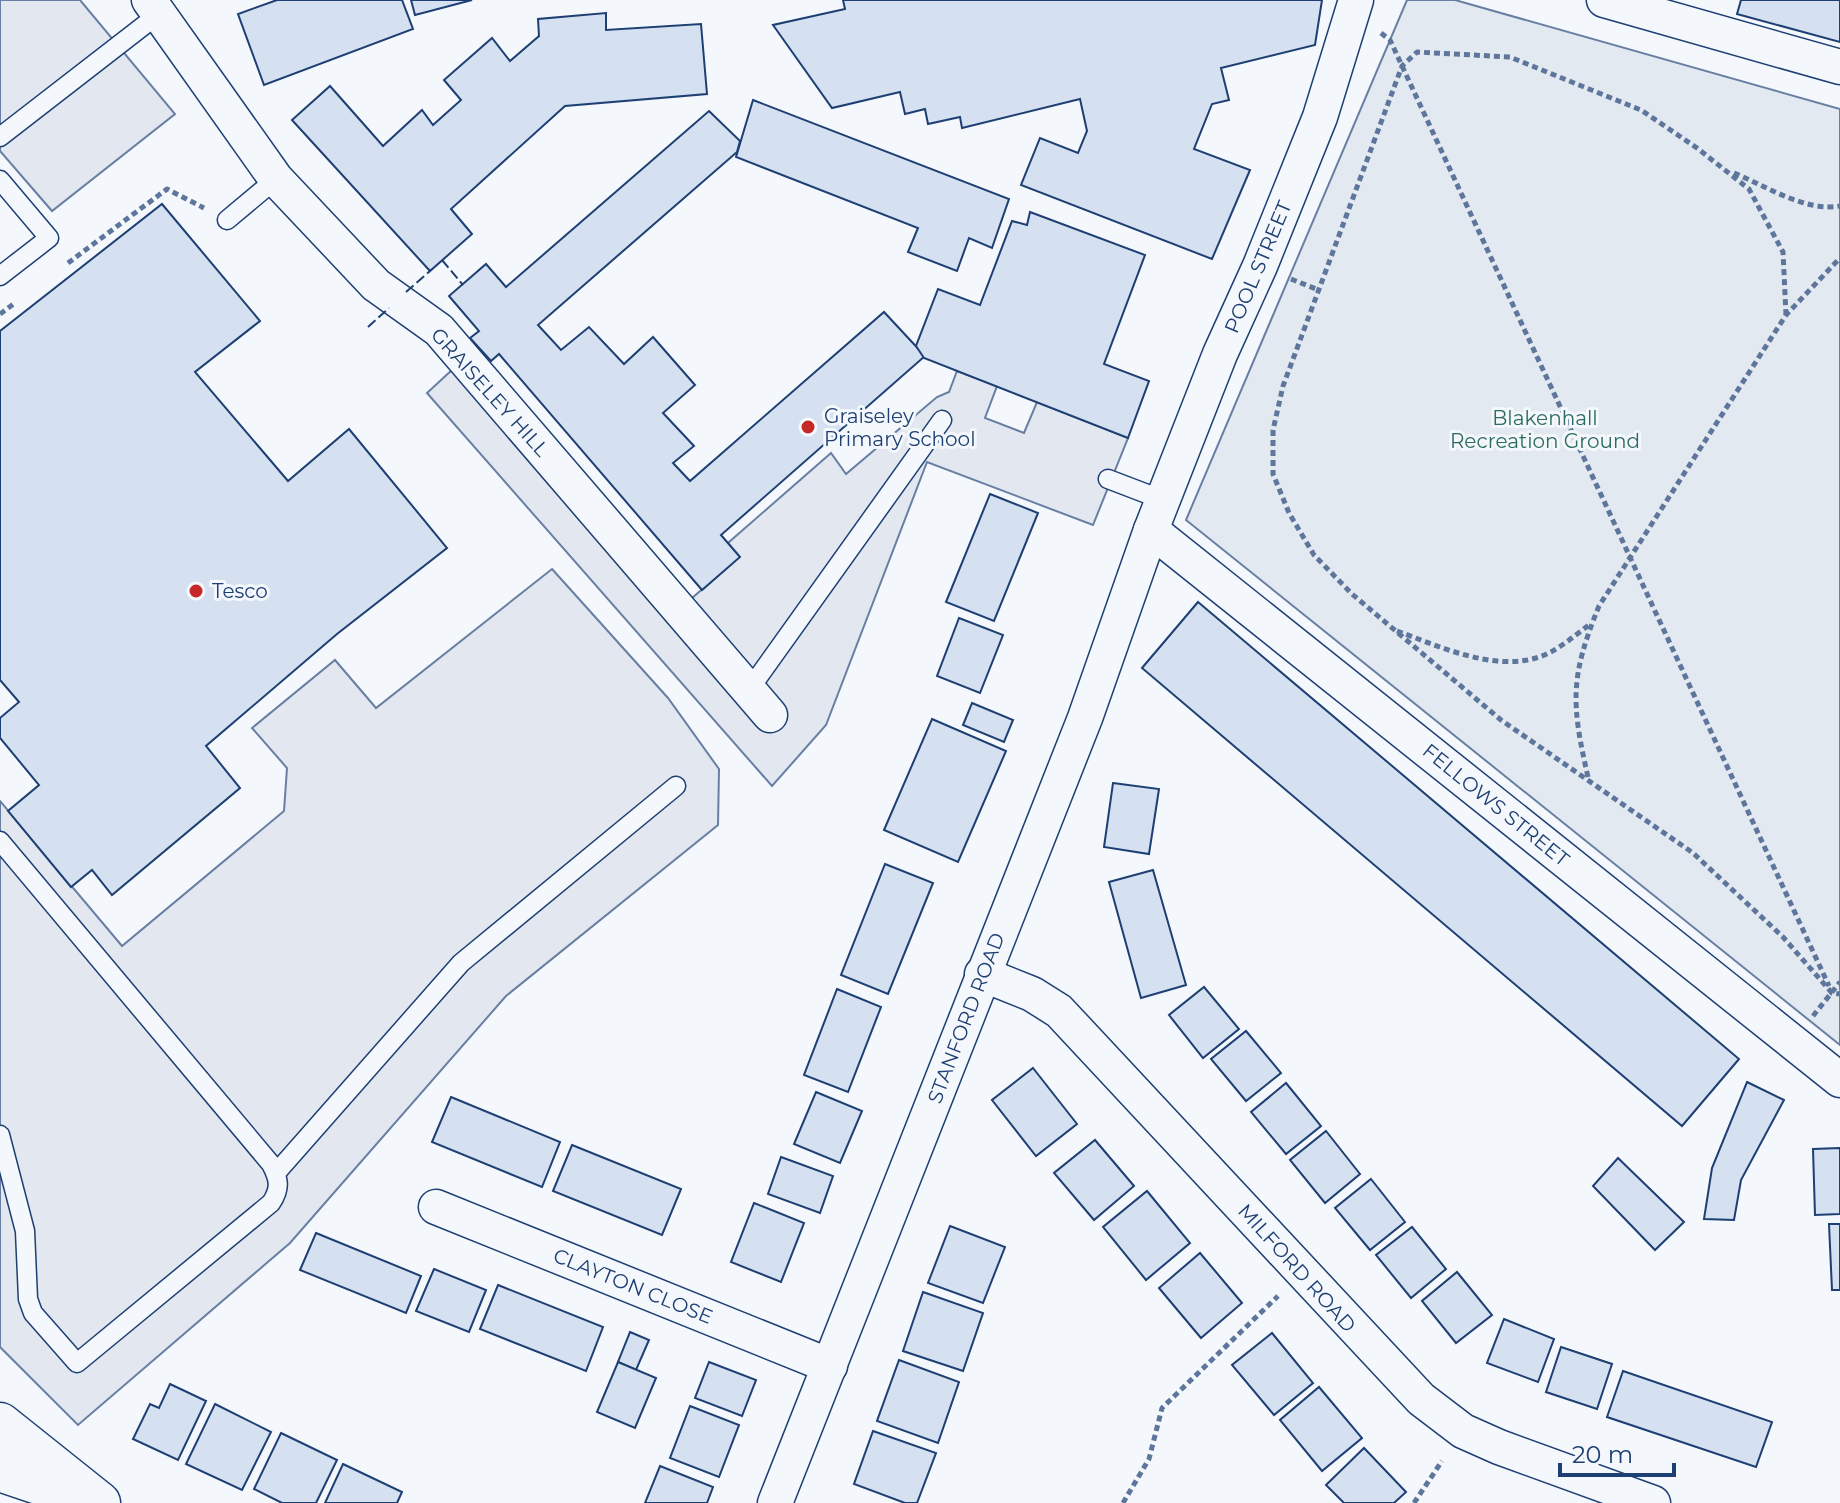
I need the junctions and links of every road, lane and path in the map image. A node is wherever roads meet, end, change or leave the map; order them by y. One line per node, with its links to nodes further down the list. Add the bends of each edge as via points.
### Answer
1 (1356, 0): 21 (street, POOL STREET, via 1320,117)
2 (1604, 0): 6 (street)
3 (154, 7): 7 (lane); 9 (street, GRAISELEY HILL)
4 (1390, 40): 5 (path)
5 (1402, 66): 8 (path, via 1417,52 1510,57 1641,110); 22 (path); 24 (path, via 1298,339 1273,430 1273,474 1314,555)
6 (1840, 67)
7 (0, 137)
8 (1726, 170): 11 (path, via 1800,201); 18 (path, via 1749,189 1783,252)
9 (276, 179): 12 (lane); 25 (street, GRAISELEY HILL, via 376,285 439,330)
10 (0, 180): 15 (lane, via 49,238)
11 (1840, 206)
12 (227, 220): 14 (path, via 167,189)
13 (1840, 258): 18 (path)
14 (60, 269)
15 (0, 276)
16 (24, 296): 17 (path)
17 (0, 314)
18 (1786, 315): 22 (path)
19 (942, 420): 25 (lane)
20 (1108, 479): 21 (lane)
21 (1157, 515): 29 (street, STANFORD ROAD, via 1085,718); 33 (street, FELLOWS STREET)
22 (1630, 556): 23 (path); 31 (path)
23 (1592, 623): 24 (path, via 1537,658 1497,660); 26 (path, via 1574,685)
24 (1393, 629): 26 (path, via 1501,720)
25 (760, 703)
26 (1588, 777): 31 (path, via 1693,853 1783,937)
27 (676, 786): 35 (lane, via 461,963)
28 (0, 841): 35 (lane)
29 (982, 974): 37 (street, MILFORD ROAD, via 1059,1011); 38 (street, STANFORD ROAD)
30 (1840, 982): 31 (path)
31 (1832, 993): 32 (path)
32 (1840, 994)
33 (1840, 1080)
34 (0, 1135): 35 (lane, via 25,1231 28,1299 33,1313 77,1363 271,1203 278,1192)
35 (276, 1173)
36 (436, 1207): 38 (street, CLAYTON CLOSE)
37 (1302, 1273): 40 (street, MILFORD ROAD, via 1398,1378); 45 (path, via 1162,1408 1149,1459)
38 (830, 1366): 44 (street, STANFORD ROAD)
39 (0, 1424): 43 (street)
40 (1463, 1431): 42 (street, MILFORD ROAD); 46 (path)
41 (0, 1470): 43 (street)
42 (1616, 1497): 47 (street, MILFORD ROAD)
43 (99, 1503)
44 (775, 1503)
45 (1123, 1503)
46 (1414, 1503)
47 (1653, 1503)

